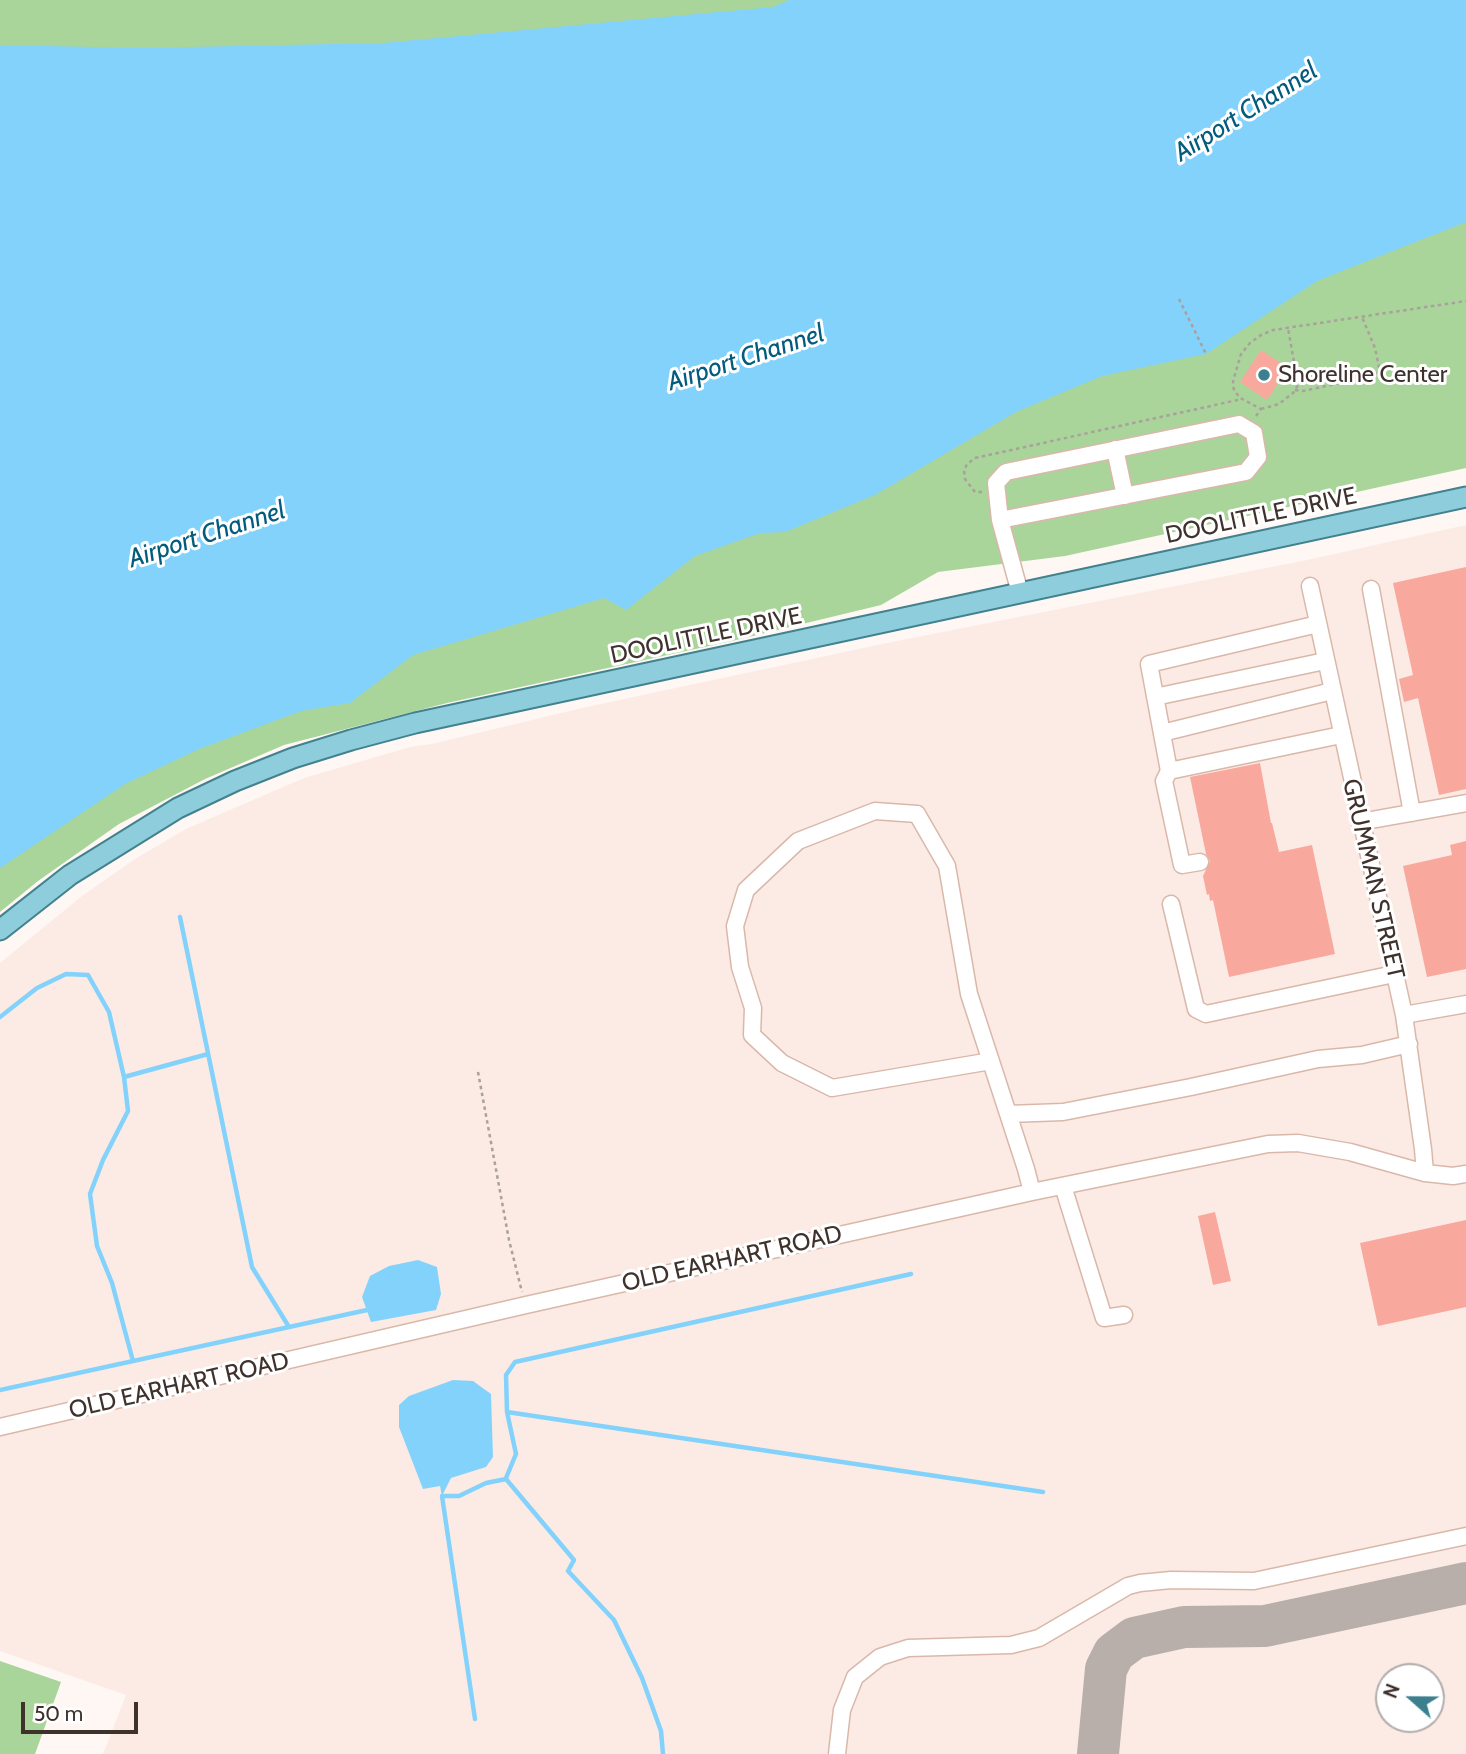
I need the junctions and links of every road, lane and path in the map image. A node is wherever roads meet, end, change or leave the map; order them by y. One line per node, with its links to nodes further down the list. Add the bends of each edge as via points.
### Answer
1 (1179, 299): 5 (path)
2 (1466, 301): 3 (path)
3 (1362, 317): 4 (path); 6 (path, via 1375,348 1377,375)
4 (1288, 328): 6 (path); 7 (path, via 1273,330 1241,354 1234,391)
5 (1206, 354)
6 (1294, 390): 7 (path, via 1279,404)
7 (1261, 409): 8 (path)
8 (1247, 429): 9 (street, via 1239,424); 10 (street, via 1254,433 1258,457 1246,472)
9 (1115, 449): 10 (street); 12 (street, via 1006,472 996,483)
10 (1125, 496): 12 (street)
11 (1466, 497): 15 (main road, DOOLITTLE DRIVE)
12 (1000, 520): 15 (street)
13 (1310, 586): 16 (street, GRUMMAN STREET)
14 (1371, 589): 24 (street)
15 (1020, 593): 28 (main road, DOOLITTLE DRIVE, via 415,723 293,758 178,808 70,875)
16 (1318, 624): 17 (street, GRUMMAN STREET); 19 (street, via 1149,664)
17 (1325, 661): 18 (street, GRUMMAN STREET); 19 (street)
18 (1332, 691): 20 (street); 21 (street, GRUMMAN STREET)
19 (1155, 697): 20 (street)
20 (1162, 733): 22 (street)
21 (1341, 735): 22 (street); 25 (street, GRUMMAN STREET)
22 (1168, 771): 26 (street, via 1164,781 1182,865)
23 (1466, 803): 24 (street)
24 (1412, 813): 25 (street)
25 (1360, 822): 29 (street, GRUMMAN STREET)
26 (1200, 862)
27 (1171, 904): 29 (street, via 1196,1009 1206,1014)
28 (0, 930)
29 (1394, 974): 31 (street, GRUMMAN STREET)
30 (1466, 1004): 31 (street)
31 (1404, 1016): 32 (street, GRUMMAN STREET)
32 (1409, 1044): 35 (street, via 1063,1112); 36 (street, GRUMMAN STREET)
33 (991, 1060): 33 (street, via 969,994 947,866 917,814 875,811 798,841 746,890 735,926 740,967 753,1007 751,1035 782,1063 832,1088); 35 (street)
34 (478, 1072): 40 (path, via 509,1240)
35 (1008, 1114): 39 (street)
36 (1424, 1173): 37 (street, OLD EARHART ROAD); 38 (street, OLD EARHART ROAD, via 1350,1152 1298,1143 1268,1144)
37 (1466, 1174)
38 (1063, 1186): 39 (street, OLD EARHART ROAD); 41 (street, via 1104,1318)
39 (1032, 1192): 40 (street, OLD EARHART ROAD)
40 (526, 1305): 42 (street, OLD EARHART ROAD)
41 (1124, 1315)
42 (0, 1427)
43 (1466, 1536): 44 (street, via 1254,1581 1140,1583 1039,1638 1012,1645 908,1648 880,1657 855,1677 842,1710)
44 (837, 1754)

